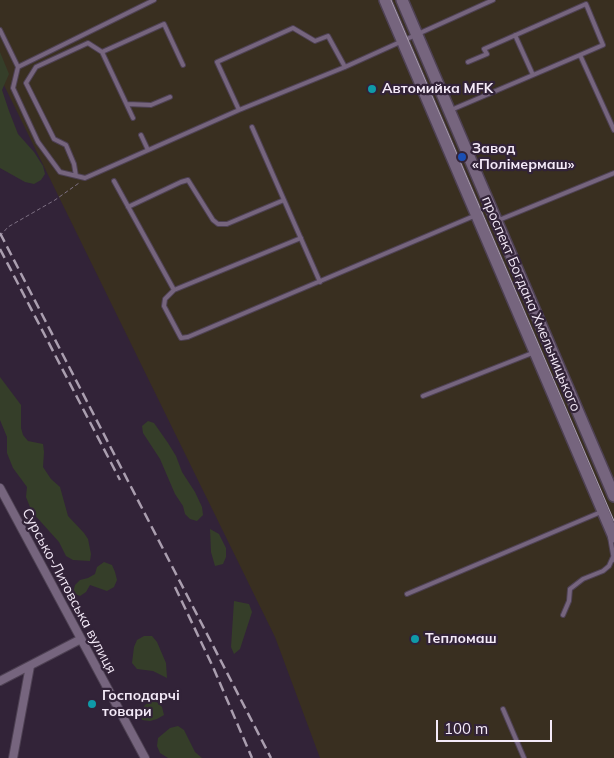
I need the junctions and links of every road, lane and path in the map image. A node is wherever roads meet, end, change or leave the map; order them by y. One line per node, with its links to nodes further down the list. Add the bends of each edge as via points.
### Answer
1 (154, 0): 13 (lane)
2 (385, 0): 8 (main road, проспект Богдана Хмельницького)
3 (402, 0): 6 (main road, проспект Богдана Хмельницького)
4 (493, 0): 6 (lane)
5 (0, 30): 13 (lane)
6 (417, 35): 8 (lane); 19 (main road, проспект Богдана Хмельницького)
7 (516, 35): 10 (lane, via 586,4 604,45); 11 (lane, via 484,49 487,54); 15 (lane)
8 (403, 42): 14 (lane); 31 (main road, проспект Богдана Хмельницького)
9 (102, 52): 12 (lane, via 164,24); 17 (lane); 26 (lane, via 88,43 36,67 26,83 54,139 66,145)
10 (580, 56): 15 (lane); 22 (lane)
11 (468, 62)
12 (182, 65)
13 (18, 67): 26 (lane, via 13,88 38,142 60,172)
14 (345, 67): 18 (lane); 18 (lane, via 328,36 315,41 293,28 217,62)
15 (533, 75): 19 (lane)
16 (170, 97): 17 (lane, via 151,105)
17 (127, 104): 20 (lane)
18 (238, 110): 24 (lane)
19 (449, 111): 32 (main road, проспект Богдана Хмельницького)
20 (133, 118)
21 (252, 127): 29 (lane)
22 (614, 130)
23 (141, 135): 24 (lane)
24 (148, 150): 27 (lane)
25 (614, 173): 32 (lane)
26 (76, 176): 27 (lane)
27 (85, 178): 33 (path, via 55,200 8,226)
28 (114, 181): 30 (lane)
29 (284, 200): 30 (lane, via 227,224 218,224 188,180); 34 (lane)
30 (128, 207): 36 (lane)
31 (476, 215): 35 (lane); 37 (main road, проспект Богдана Хмельницького)
32 (497, 221): 40 (main road, проспект Богдана Хмельницького)
33 (0, 236)
34 (300, 238): 35 (lane); 36 (lane)
35 (320, 282): 36 (lane, via 181,338 164,306 165,299)
36 (174, 290)
37 (535, 352): 38 (lane); 41 (main road, проспект Богдана Хмельницького)
38 (423, 396)
39 (0, 488): 47 (street, Сурсько-Литовська вулиця)
40 (614, 496)
41 (603, 511): 42 (main road, проспект Богдана Хмельницького); 45 (lane)
42 (608, 522): 43 (main road, проспект Богдана Хмельницького); 44 (lane)
43 (614, 537)
44 (614, 559): 46 (lane, via 603,571 583,579 570,589)
45 (407, 594)
46 (563, 615)
47 (81, 639): 48 (street); 52 (street, Сурсько-Литовська вулиця)
48 (30, 666): 49 (street); 51 (street)
49 (0, 681)
50 (503, 709): 53 (lane)
51 (13, 758)
52 (145, 758)
53 (524, 758)

